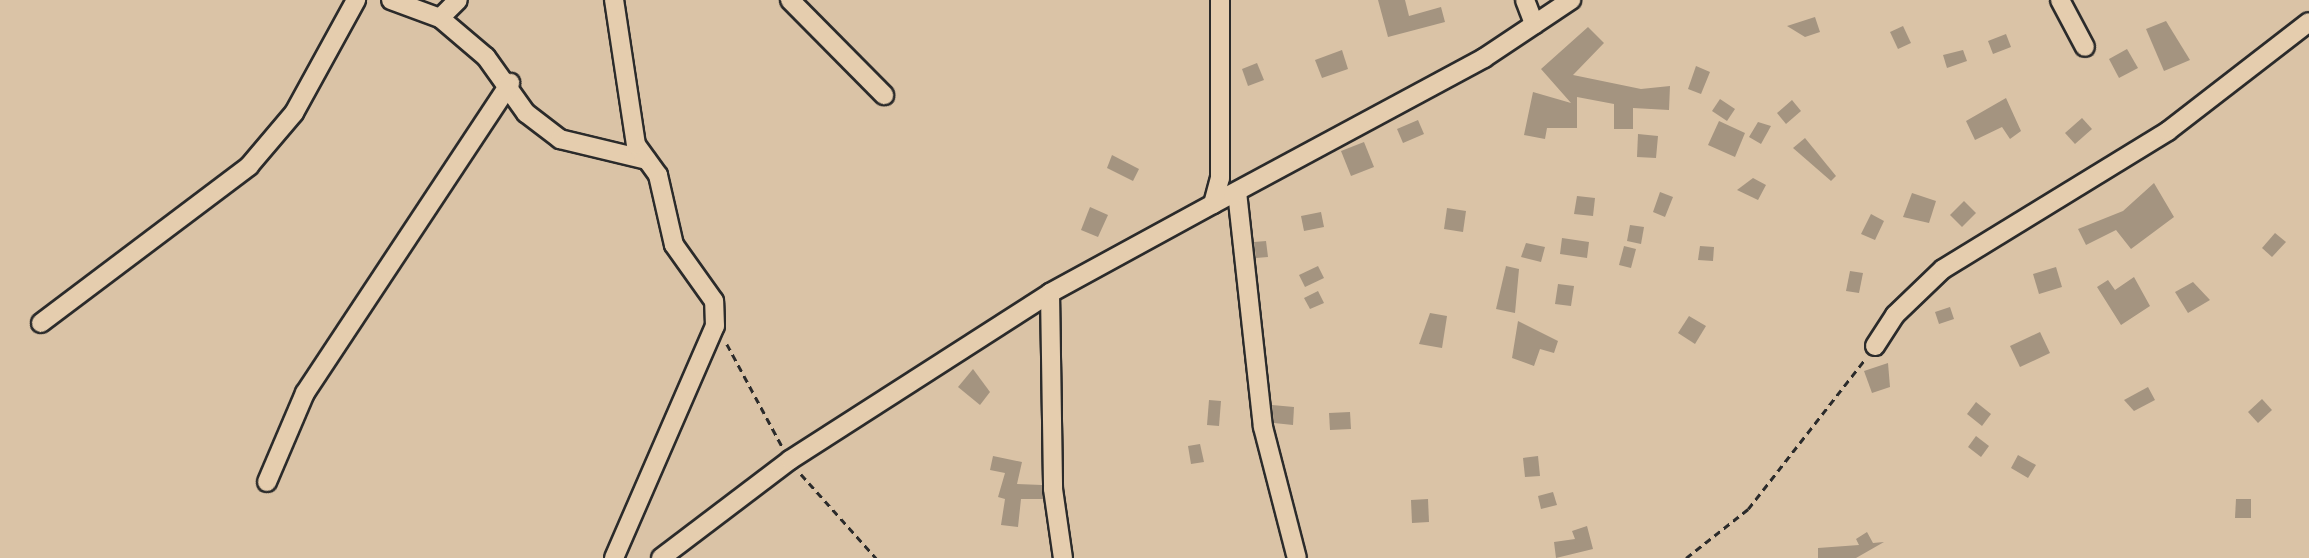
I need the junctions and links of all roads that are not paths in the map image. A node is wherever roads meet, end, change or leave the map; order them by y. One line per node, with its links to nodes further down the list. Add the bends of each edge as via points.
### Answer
1 (356, 0): 20 (street, via 294,113 249,166)
2 (391, 0): 10 (street)
3 (458, 0): 10 (street)
4 (614, 0): 16 (street, via 636,145)
5 (790, 0): 15 (street)
6 (1220, 0): 18 (street, via 1220,178)
7 (1525, 0): 12 (street)
8 (1571, 0): 12 (street)
9 (2060, 0): 13 (street)
10 (440, 18): 14 (street)
11 (2309, 22): 21 (street, via 2168,131 1943,270 1895,315)
12 (1534, 24): 17 (street, via 1485,58)
13 (2085, 47)
14 (509, 83): 16 (street, via 526,113 560,139); 22 (street, via 306,393)
15 (884, 95)
16 (647, 160): 23 (street, via 658,175 674,245 714,301 715,326)
17 (1237, 192): 18 (street); 26 (street, via 1263,427)
18 (1213, 204): 19 (street)
19 (1050, 293): 24 (street, via 790,460); 25 (street, via 1053,489)
20 (41, 324)
21 (1875, 346)
22 (267, 482)
23 (614, 558)
24 (661, 558)
25 (1063, 558)
26 (1297, 558)

